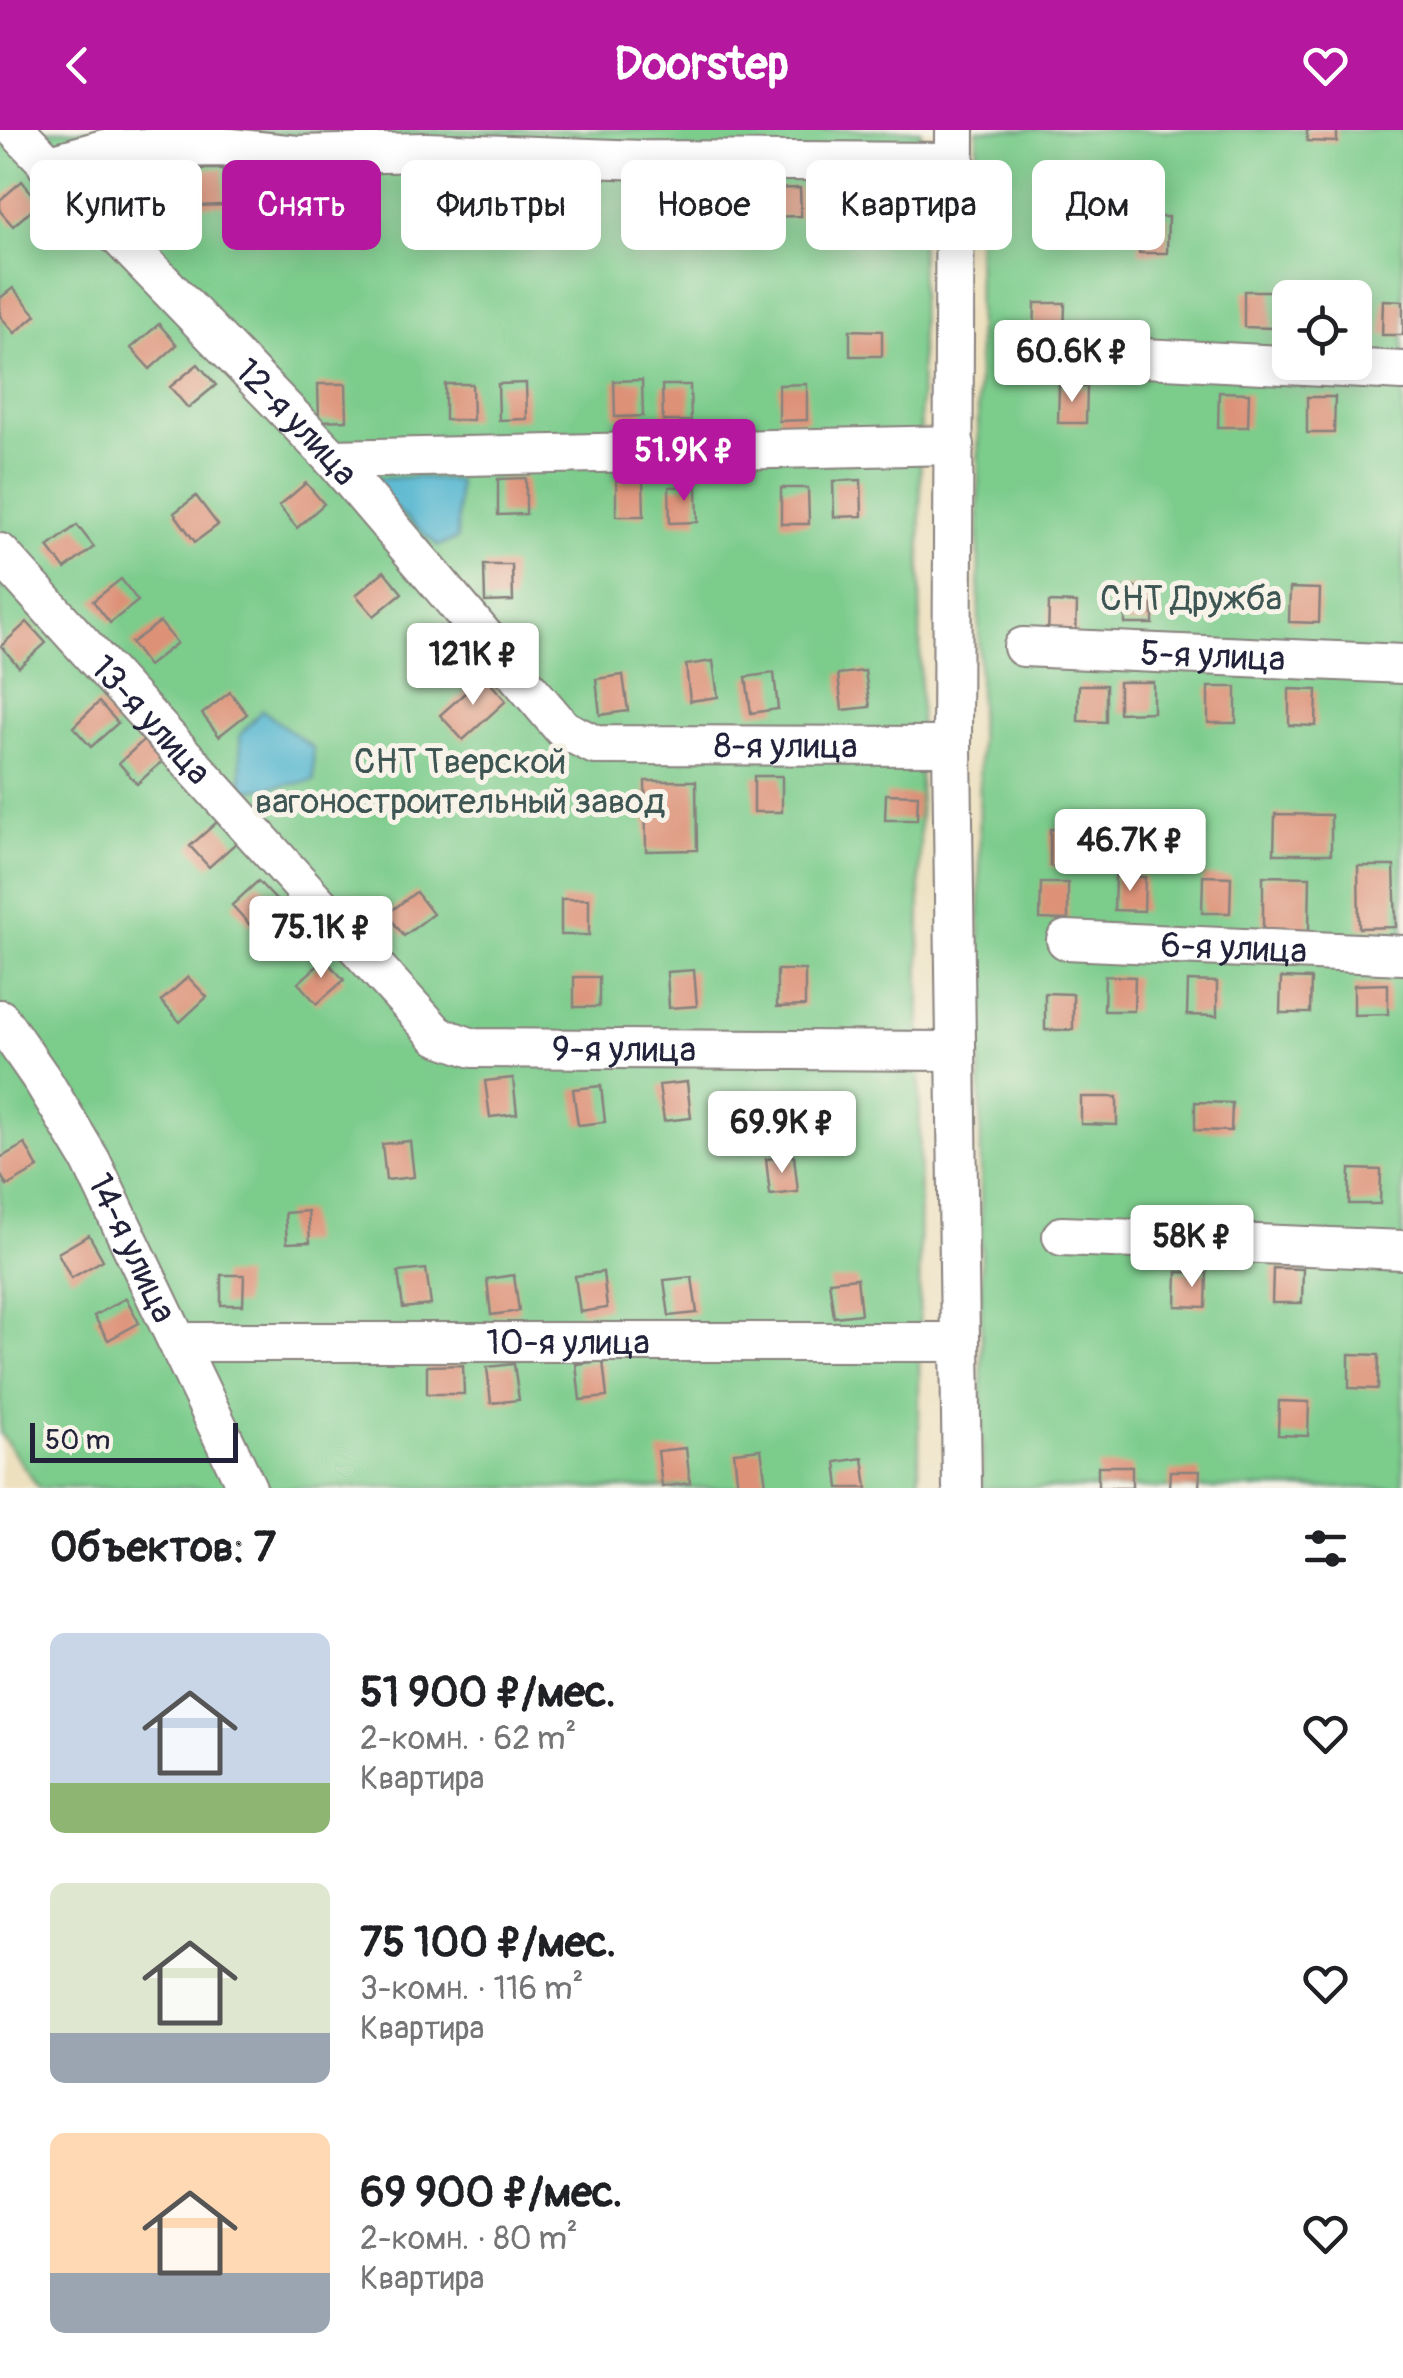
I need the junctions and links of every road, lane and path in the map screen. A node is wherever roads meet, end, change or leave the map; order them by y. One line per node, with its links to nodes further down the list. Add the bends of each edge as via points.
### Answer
1 (16, 130): 3 (street, 12-я улица)
2 (955, 146): 4 (street, via 643,160 298,155 222,147 104,149); 8 (street)
3 (43, 160)
4 (62, 160)
5 (130, 250): 9 (street, 12-я улица)
6 (1046, 353): 7 (street)
7 (1403, 372)
8 (956, 446): 9 (street); 14 (street)
9 (333, 459): 13 (street, 12-я улица)
10 (0, 553): 18 (street, 13-я улица, via 418,1016 438,1036)
11 (1024, 647): 12 (street, 5-я улица)
12 (1403, 664)
13 (562, 730): 14 (street, 8-я улица, via 596,744)
14 (952, 746): 19 (street)
15 (1066, 940): 16 (street, 6-я улица)
16 (1403, 955)
17 (0, 1020): 22 (street, 14-я улица, via 92,1161)
18 (473, 1048): 19 (street, 9-я улица)
19 (954, 1051): 23 (street)
20 (1062, 1236): 21 (street)
21 (1403, 1250)
22 (178, 1342): 23 (street, 10-я улица); 24 (street, 14-я улица)
23 (958, 1342): 25 (street)
24 (247, 1488)
25 (962, 1488)

